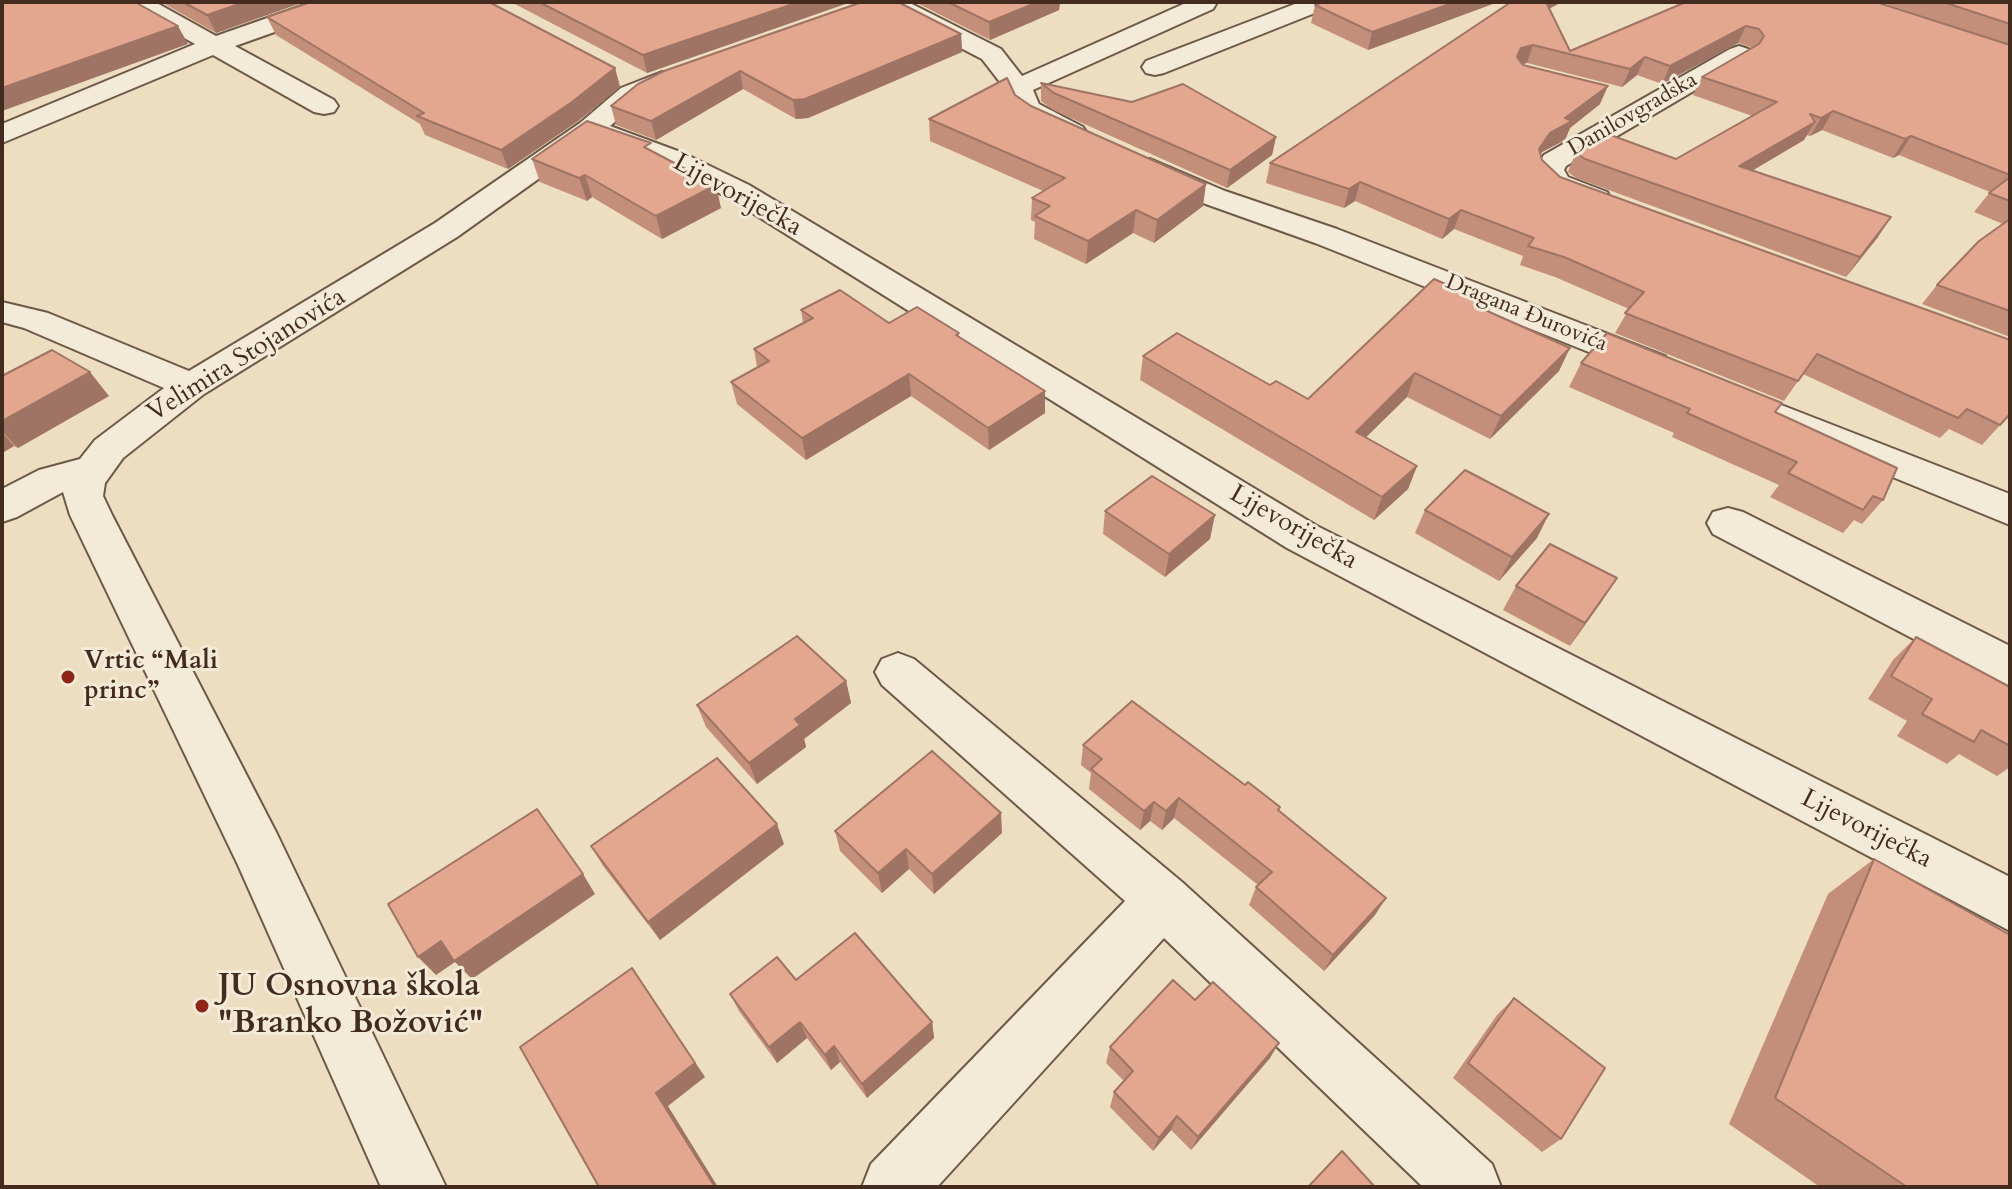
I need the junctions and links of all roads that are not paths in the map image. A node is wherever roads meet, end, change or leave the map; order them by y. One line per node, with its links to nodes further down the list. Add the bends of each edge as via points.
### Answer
1 (137, 2): 7 (street)
2 (337, 2): 7 (street)
3 (1322, 2): 6 (street)
4 (1202, 3): 6 (street); 13 (street)
5 (880, 4): 13 (street, Dragana Đurovića, via 992,54 1003,72)
6 (1249, 29): 9 (street)
7 (216, 44): 16 (street); 18 (street)
8 (1739, 54): 15 (street, Danilovgradska)
9 (1155, 67)
10 (611, 71): 12 (street)
11 (685, 72): 12 (street, Velimira Stojanovića)
12 (645, 86): 17 (street, Velimira Stojanovića)
13 (1004, 92): 21 (street, Dragana Đurovića, via 1042,119 1214,197)
14 (1618, 97): 15 (street)
15 (1649, 105): 19 (street, Danilovgradska, via 1554,161 1549,170 1564,187)
16 (324, 106)
17 (590, 129): 22 (street, Velimira Stojanovića, via 446,230); 31 (street, Lijevoriječka, via 673,159 738,191 1302,537)
18 (2, 134)
19 (1623, 209)
20 (2, 312): 22 (street, via 36,320)
21 (1674, 373)
22 (191, 386): 24 (street, Velimira Stojanovića, via 109,449)
23 (1747, 403): 26 (street)
24 (94, 469): 25 (street, via 53,480); 32 (street, via 83,496 91,515 258,851)
25 (2, 507)
26 (2010, 510)
27 (1728, 523): 28 (street)
28 (2010, 668)
29 (898, 672): 30 (street)
30 (1163, 900): 33 (street); 34 (street)
31 (2010, 905)
32 (414, 1187)
33 (894, 1187)
34 (1469, 1187)

